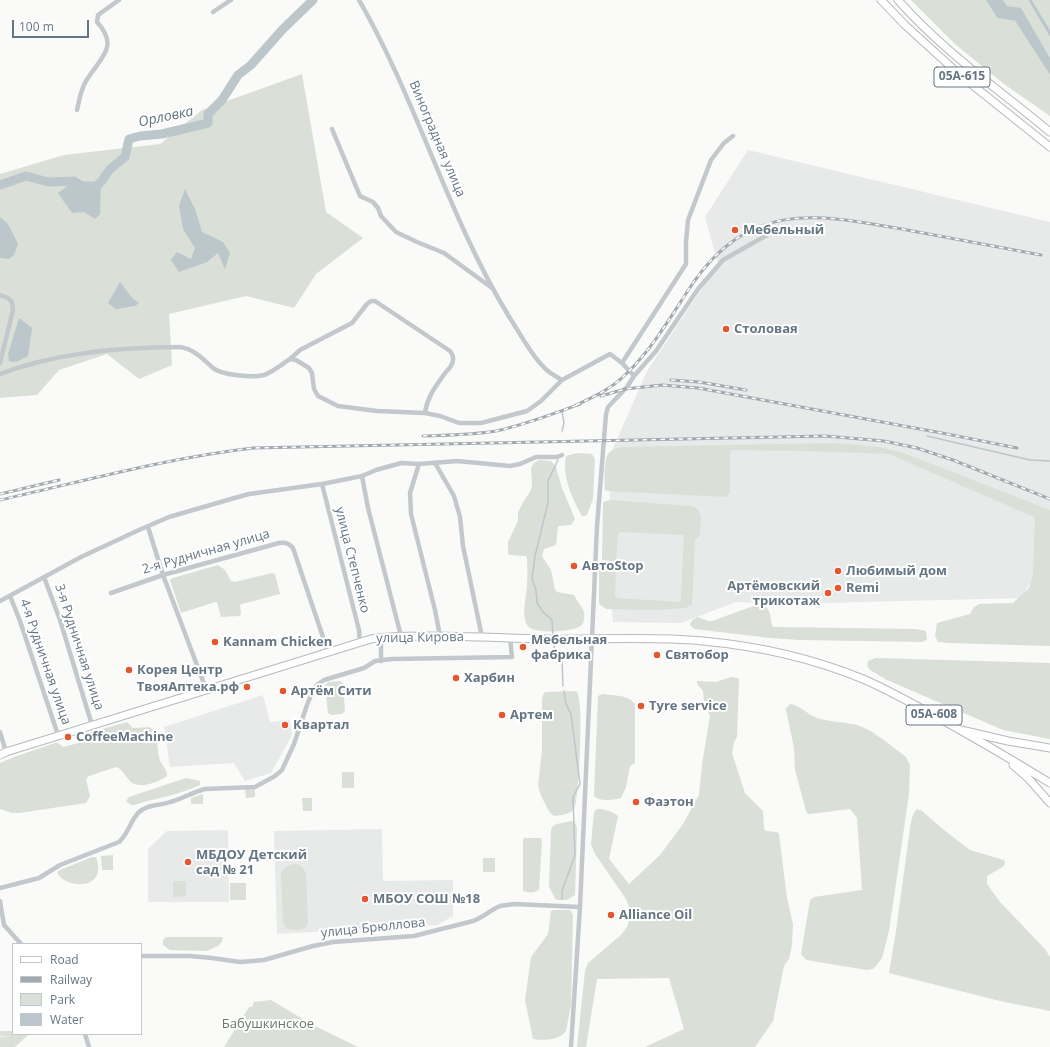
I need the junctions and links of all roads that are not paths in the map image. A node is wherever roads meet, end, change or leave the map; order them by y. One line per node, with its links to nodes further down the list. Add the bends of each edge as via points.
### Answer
1 (119, 0): 7 (street, via 98,15 97,22 104,29 108,44 100,62 85,82)
2 (231, 0): 6 (street)
3 (359, 0): 13 (street, Виноградная улица, via 392,62)
4 (881, 0): 11 (main road, 05А-615, via 960,75)
5 (898, 0): 9 (main road, 05А-615, via 933,37)
6 (213, 12)
7 (76, 110)
8 (332, 129): 13 (street, Виноградная улица, via 360,196 373,202 381,216 396,232 444,253)
9 (1050, 132)
10 (733, 136): 16 (street, via 711,160 688,220 686,264)
11 (1050, 147)
12 (767, 235): 19 (street, via 723,260 698,289 656,351)
13 (492, 288): 20 (street, Виноградная улица, via 538,360 548,372)
14 (0, 295): 17 (street, via 12,302 13,310)
15 (290, 359): 18 (street, via 263,375 227,374 216,370 196,353 185,348 146,347 58,358); 21 (street, via 309,368 318,396 338,406); 21 (street, via 300,350 352,323 367,304 375,301 450,351 453,356 452,365 426,402)
16 (622, 363): 19 (street); 20 (street, via 610,354)
17 (0, 364)
18 (0, 374)
19 (634, 376): 38 (street, via 608,406 606,414)
20 (562, 380): 21 (street, via 527,411 502,418 481,423 459,423)
21 (425, 413)
22 (562, 455): 23 (street, via 536,457 510,466 457,461)
23 (435, 463): 24 (street); 36 (street, via 454,496 460,517 463,546)
24 (419, 464): 25 (street, via 401,463); 34 (street, via 410,493 411,514)
25 (362, 476): 26 (street); 33 (street)
26 (322, 484): 27 (street, via 243,496 168,518); 39 (street, улица Степченко)
27 (148, 527): 28 (street); 29 (street, via 98,548)
28 (163, 574): 30 (street, 2-я Рудничная улица); 40 (street, 2-я Рудничная улица, via 279,543 289,544 293,548); 42 (street)
29 (44, 577): 31 (street); 43 (street, 3-я Рудничная улица)
30 (111, 593)
31 (10, 596): 32 (street); 46 (street, 4-я Рудничная улица)
32 (0, 602)
33 (401, 636): 34 (main road, улица Кирова / 05А-608); 35 (main road, улица Кирова / 05А-608)
34 (440, 636): 36 (main road, улица Кирова / 05А-608)
35 (381, 637): 39 (main road, улица Кирова / 05А-608); 41 (street)
36 (482, 637): 37 (main road, улица Кирова / 05А-608)
37 (510, 638): 38 (main road, улица Кирова / 05А-608); 41 (street, via 512,657)
38 (592, 639): 44 (main road, улица Кирова / 05А-608, via 703,641 761,650 822,664 863,679); 54 (street)
39 (360, 642): 40 (main road, улица Кирова / 05А-608)
40 (328, 652): 42 (main road, улица Кирова / 05А-608)
41 (381, 661): 52 (street, via 375,661 364,668 318,684 313,690 282,770 275,776 255,787 205,789 148,807 138,814 119,842 60,865 39,878)
42 (206, 690): 43 (main road, улица Кирова / 05А-608)
43 (92, 725): 46 (main road, улица Кирова / 05А-608)
44 (961, 730): 47 (main road); 48 (main road, 05А-608)
45 (0, 732): 49 (street)
46 (58, 735): 49 (main road, улица Кирова / 05А-608)
47 (1050, 748)
48 (996, 751): 50 (main road, 05А-608); 51 (main road, via 1028,778)
49 (3, 753)
50 (1050, 783)
51 (1050, 803)
52 (0, 888)
53 (0, 901): 55 (street, via 4,925)
54 (580, 907): 56 (street, улица Брюллова, via 514,904 493,910 474,922 421,935 333,942 264,960 240,962 190,956); 59 (street)
55 (20, 943)
56 (142, 956)
57 (85, 1035): 58 (street)
58 (90, 1047)
59 (571, 1047)

